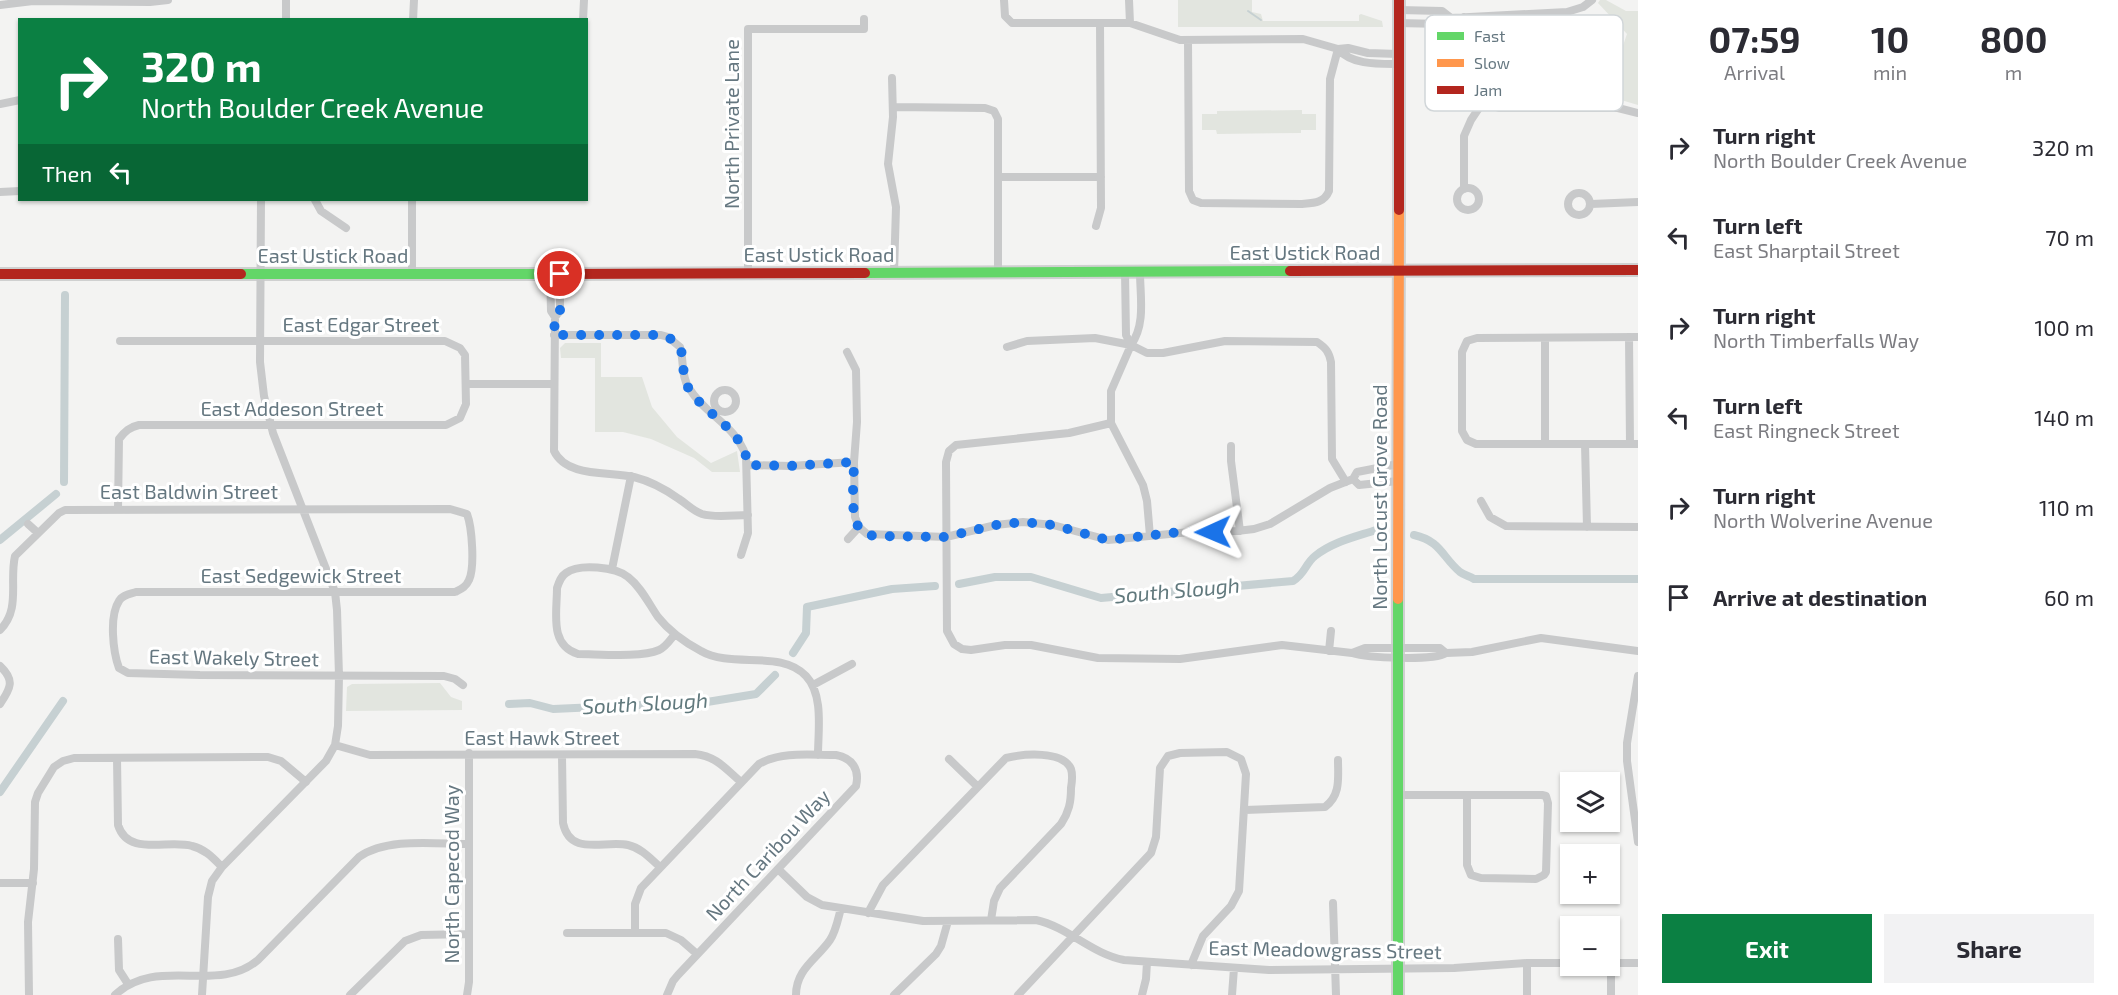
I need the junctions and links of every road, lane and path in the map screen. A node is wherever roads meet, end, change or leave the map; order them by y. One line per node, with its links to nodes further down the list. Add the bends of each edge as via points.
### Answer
1 (168, 0): 8 (street)
2 (286, 0): 13 (street)
3 (414, 0): 14 (street)
4 (584, 0): 15 (street)
5 (1004, 0): 17 (street, via 1007,20 1017,24)
6 (1130, 0): 18 (street)
7 (1592, 0): 12 (street, via 1567,12)
8 (94, 1): 9 (street)
9 (0, 5)
10 (1399, 5): 11 (street); 19 (main road, North Locust Grove Road)
11 (1447, 15)
12 (1494, 15)
13 (286, 18)
14 (414, 18)
15 (584, 18)
16 (864, 19): 47 (street, North Private Lane, via 864,29 748,30)
17 (1100, 23): 18 (street); 32 (street)
18 (1130, 23): 21 (street)
19 (1398, 23): 20 (street); 23 (main road, North Locust Grove Road)
20 (1425, 24)
21 (1188, 41): 22 (street, via 1303,39); 22 (street, via 1189,191 1193,200 1201,203 1302,204 1324,199 1329,191 1330,79)
22 (1338, 49): 23 (street)
23 (1398, 59): 44 (main road, North Locust Grove Road)
24 (892, 78): 27 (street)
25 (18, 100): 26 (street)
26 (0, 104)
27 (893, 107): 31 (street, via 994,111 998,118); 48 (street, via 888,164 896,207)
28 (1623, 109): 30 (street)
29 (1477, 111): 33 (street, via 1464,135)
30 (1638, 113)
31 (999, 177): 32 (street); 49 (street)
32 (1101, 177): 41 (street, via 1101,208)
33 (1464, 189)
34 (18, 191): 35 (street)
35 (0, 192)
36 (261, 201): 51 (street)
37 (316, 201): 42 (street, via 321,211)
38 (412, 201): 52 (street)
39 (1638, 202): 40 (street)
40 (1590, 204)
41 (1096, 226)
42 (346, 228)
43 (1638, 270): 44 (main road, East Ustick Road)
44 (1399, 271): 46 (main road, East Ustick Road); 71 (main road, North Locust Grove Road)
45 (1125, 272): 46 (main road, East Ustick Road); 49 (main road, East Ustick Road); 59 (street, via 1126,335)
46 (1140, 272): 59 (street, via 1140,318)
47 (748, 273): 48 (main road, East Ustick Road); 53 (main road, East Ustick Road)
48 (894, 273): 49 (main road, East Ustick Road)
49 (998, 273)
50 (0, 274): 51 (main road, East Ustick Road)
51 (260, 274): 52 (main road, East Ustick Road); 58 (street)
52 (412, 274): 53 (main road, East Ustick Road)
53 (555, 274): 54 (street, via 551,311 555,317)
54 (554, 335): 63 (street); 72 (street, via 662,335 673,340 680,347 687,386 715,411 743,446)
55 (1634, 337): 56 (street); 68 (street)
56 (1545, 338): 66 (street); 66 (street, via 1477,338 1467,341 1462,352 1462,431 1467,440 1476,444)
57 (120, 341): 58 (street, East Edgar Street)
58 (260, 341): 62 (street, East Edgar Street, via 445,341 460,348 466,360); 65 (street, via 261,379)
59 (1131, 345): 60 (street, via 1095,338 1027,341); 64 (street, via 1111,390); 74 (street, via 1147,353 1163,353 1233,341 1317,342 1331,362 1332,459)
60 (1006, 347)
61 (848, 352): 70 (street, via 856,370)
62 (466, 384): 63 (street); 65 (street, East Addeson Street, via 466,404 460,418 446,425)
63 (554, 384): 73 (street, via 558,457 595,473)
64 (1111, 423): 86 (street, via 1143,485); 87 (street, via 1070,433 956,445 946,462)
65 (270, 425): 77 (street, East Addeson Street, via 131,427 119,439); 78 (street)
66 (1545, 443): 67 (street)
67 (1585, 444): 68 (street); 82 (street)
68 (1634, 444)
69 (1231, 446): 84 (street)
70 (854, 462): 72 (street); 81 (street, via 855,517)
71 (1398, 464): 74 (street, via 1357,472); 75 (main road, North Locust Grove Road)
72 (748, 465): 79 (street)
73 (631, 476): 79 (street, via 663,489 704,515); 90 (street)
74 (1350, 481): 75 (street, via 1359,485); 84 (street, via 1270,524)
75 (1398, 481): 98 (main road, North Locust Grove Road)
76 (1481, 501): 82 (street, via 1490,517 1506,526)
77 (118, 509): 78 (street, East Baldwin Street); 85 (street, East Baldwin Street, via 65,510)
78 (301, 509): 91 (street, East Baldwin Street, via 450,509 467,514); 92 (street)
79 (748, 515): 89 (street)
80 (28, 524): 85 (street)
81 (859, 527): 87 (street, via 875,536); 88 (street)
82 (1587, 527): 83 (street)
83 (1638, 527)
84 (1240, 531): 86 (street)
85 (38, 533): 93 (street, East Baldwin Street, via 15,556 12,610)
86 (1150, 536): 87 (street, via 1108,540 1053,525 1023,522)
87 (946, 537): 96 (street, via 947,631 962,649 1031,645 1098,658 1188,658 1282,645)
88 (848, 539)
89 (741, 555)
90 (612, 569): 95 (street, via 634,582 660,620); 95 (street, via 577,568 564,574 557,588 557,634 563,647 578,654 645,653 658,651)
91 (470, 579): 92 (street, East Sedgewick Street, via 465,587 454,592)
92 (334, 592): 101 (street, East Sedgewick Street, via 128,594 119,600 114,613 114,654 119,668); 102 (street)
93 (0, 630)
94 (1331, 631): 96 (street)
95 (675, 634): 105 (street, via 718,658 787,664 802,672)
96 (1329, 651): 98 (street, via 1352,653 1365,648)
97 (1638, 651): 98 (street, via 1541,638 1472,652 1446,653 1440,648)
98 (1398, 652): 117 (main road, North Locust Grove Road)
99 (852, 664): 105 (street)
100 (0, 666): 106 (street, via 7,673 10,686)
101 (128, 673): 102 (street, East Wakely Street)
102 (339, 676): 104 (street, East Wakely Street, via 444,676); 107 (street)
103 (1638, 676): 120 (street, via 1628,774)
104 (463, 685)
105 (813, 685): 109 (street)
106 (0, 704)
107 (335, 745): 108 (street, East Hawk Street, via 370,755); 114 (street)
108 (469, 753): 110 (street, East Hawk Street); 121 (street, North Capecod Way)
109 (818, 755): 115 (street, via 767,759); 124 (street, North Caribou Way, via 836,755 851,762 858,777 856,786)
110 (562, 756): 115 (street, East Hawk Street, via 704,754); 123 (street, via 562,823 569,838 576,843 635,848)
111 (117, 758): 114 (street, via 268,757 286,765); 122 (street, via 117,825 125,838 138,844 191,845 209,854); 126 (street, via 74,758 54,767 35,802)
112 (949, 759): 116 (street)
113 (1338, 760): 119 (street, via 1336,795 1324,807)
114 (306, 782): 122 (street)
115 (741, 782): 123 (street)
116 (977, 786): 129 (street, via 883,885); 130 (street, via 1006,758 1051,755 1066,761 1072,771 1067,815 1000,888)
117 (1398, 795): 118 (street); 145 (main road, North Locust Grove Road)
118 (1467, 795): 118 (street, via 1546,796 1544,875 1536,879 1471,875 1467,867)
119 (1245, 810): 135 (street, via 1246,774 1240,757 1227,752 1180,753 1165,759 1160,768 1156,837 1151,853); 143 (street, via 1239,891 1231,906 1203,936)
120 (1638, 842)
121 (469, 844): 134 (street, North Capecod Way); 147 (street, via 374,848 359,857 251,965 227,974)
122 (222, 867): 147 (street, via 209,889)
123 (660, 867): 133 (street, via 637,896)
124 (778, 870): 128 (street, East Meadowgrass Street, via 814,901); 137 (street, North Caribou Way)
125 (0, 883): 126 (street)
126 (33, 883): 150 (street, via 28,922)
127 (1333, 903): 146 (street)
128 (841, 908): 129 (street, East Meadowgrass Street); 156 (street, via 833,935 802,972)
129 (868, 913): 131 (street, East Meadowgrass Street)
130 (991, 920): 131 (street, East Meadowgrass Street); 135 (street, East Meadowgrass Street, via 1036,920)
131 (948, 921): 157 (street, via 936,954)
132 (567, 933): 133 (street)
133 (635, 933): 137 (street, via 666,933)
134 (469, 934): 153 (street, via 421,936 405,942); 154 (street, North Capecod Way)
135 (1074, 937): 138 (street, East Meadowgrass Street, via 1116,958); 158 (street)
136 (118, 939): 149 (street, via 119,970)
137 (697, 954): 155 (street, North Caribou Way, via 673,981)
138 (1147, 962): 143 (street, East Meadowgrass Street); 159 (street)
139 (1527, 963): 140 (street, East Meadowgrass Street); 145 (street, East Meadowgrass Street); 163 (street)
140 (1560, 963)
141 (1620, 963): 142 (street)
142 (1638, 963)
143 (1191, 965): 144 (street, East Meadowgrass Street)
144 (1234, 968): 146 (street, East Meadowgrass Street); 160 (street)
145 (1398, 968): 146 (street, East Meadowgrass Street); 162 (main road, North Locust Grove Road)
146 (1336, 969): 161 (street)
147 (202, 975): 149 (street, via 153,976); 152 (street)
148 (1610, 976): 164 (street)
149 (128, 984): 151 (street)
150 (29, 995)
151 (115, 995)
152 (202, 995)
153 (350, 995)
154 (467, 995)
155 (667, 995)
156 (796, 995)
157 (894, 995)
158 (1018, 995)
159 (1142, 995)
160 (1232, 995)
161 (1336, 995)
162 (1398, 995)
163 (1527, 995)
164 (1611, 995)

